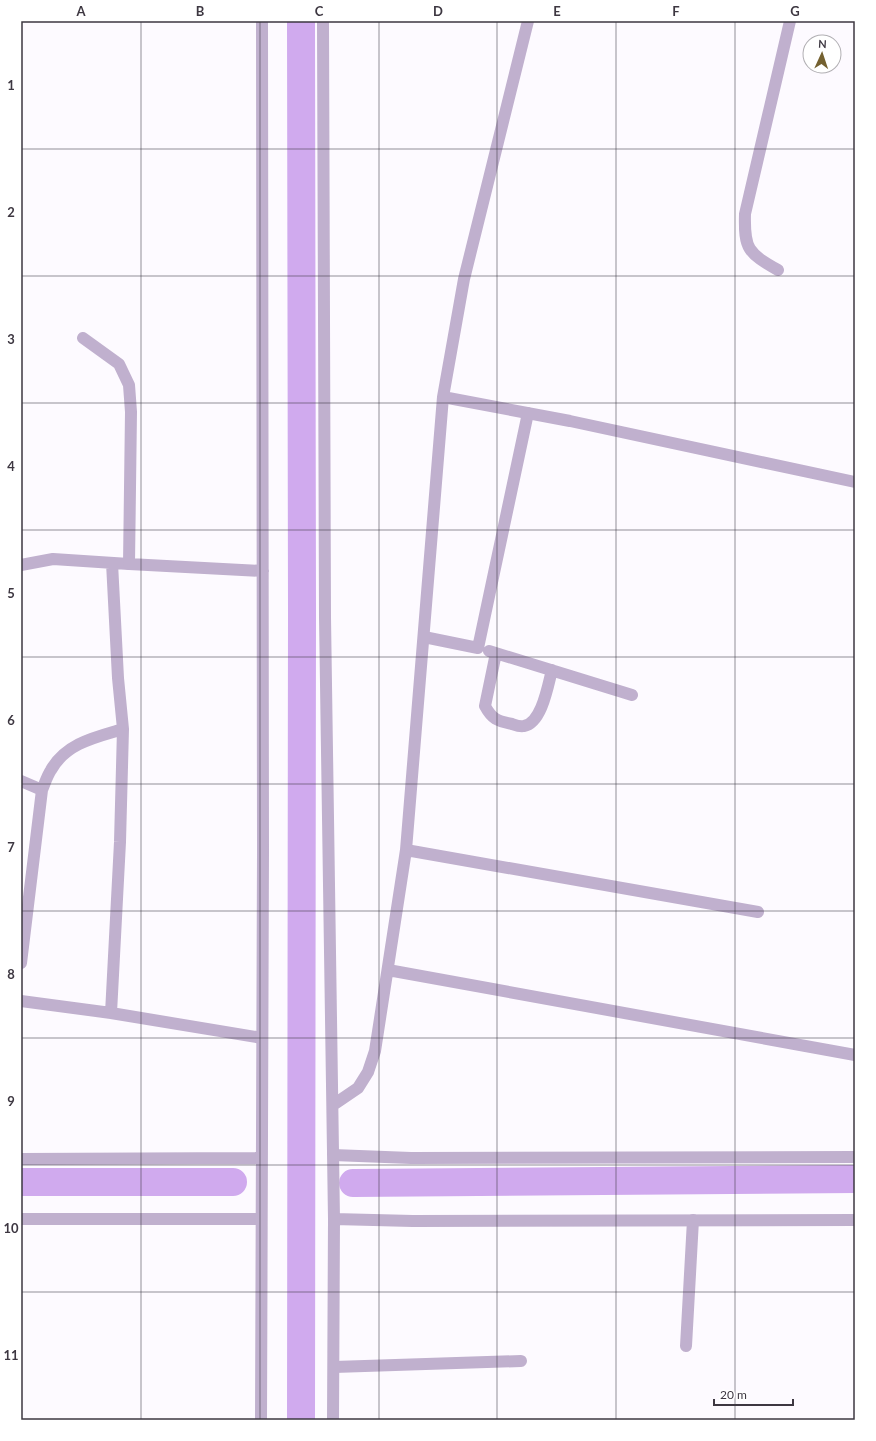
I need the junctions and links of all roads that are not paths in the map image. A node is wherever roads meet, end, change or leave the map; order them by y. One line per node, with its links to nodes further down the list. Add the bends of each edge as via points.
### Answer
1 (262, 21): 13 (street)
2 (323, 21): 30 (street, via 325,617)
3 (528, 21): 7 (street, via 464,280)
4 (790, 21): 5 (street, via 745,214 744,233 748,246 758,258)
5 (778, 270)
6 (84, 338): 11 (street, via 119,364 129,385)
7 (443, 398): 8 (street); 14 (street)
8 (528, 413): 9 (street); 15 (street)
9 (855, 482)
10 (112, 563): 11 (street); 12 (street, via 53,560); 19 (street)
11 (129, 564): 13 (street)
12 (21, 565)
13 (263, 571): 28 (street)
14 (424, 637): 15 (street); 22 (street)
15 (478, 648): 16 (street)
16 (496, 653): 17 (street); 17 (street, via 485,706 491,716 502,722 524,726 534,721 541,710)
17 (552, 670): 18 (street)
18 (632, 695)
19 (123, 729): 21 (street, via 82,742 62,755 51,769); 27 (street)
20 (21, 781): 21 (street)
21 (42, 790): 24 (street)
22 (406, 850): 23 (street); 25 (street)
23 (758, 912)
24 (21, 963)
25 (388, 970): 29 (street); 30 (street, via 375,1050 368,1072 358,1088)
26 (21, 1001): 27 (street)
27 (111, 1012): 28 (street)
28 (262, 1038): 33 (street)
29 (855, 1055)
30 (333, 1105): 31 (street)
31 (333, 1155): 32 (street, via 411,1158); 37 (street)
32 (855, 1157)
33 (261, 1158): 34 (street); 36 (street)
34 (21, 1159)
35 (21, 1219): 36 (street)
36 (261, 1219): 43 (street)
37 (334, 1219): 38 (street); 42 (street)
38 (693, 1220): 39 (street); 40 (street)
39 (855, 1220)
40 (686, 1346)
41 (521, 1361): 42 (street)
42 (334, 1367): 44 (street)
43 (261, 1420)
44 (333, 1420)

